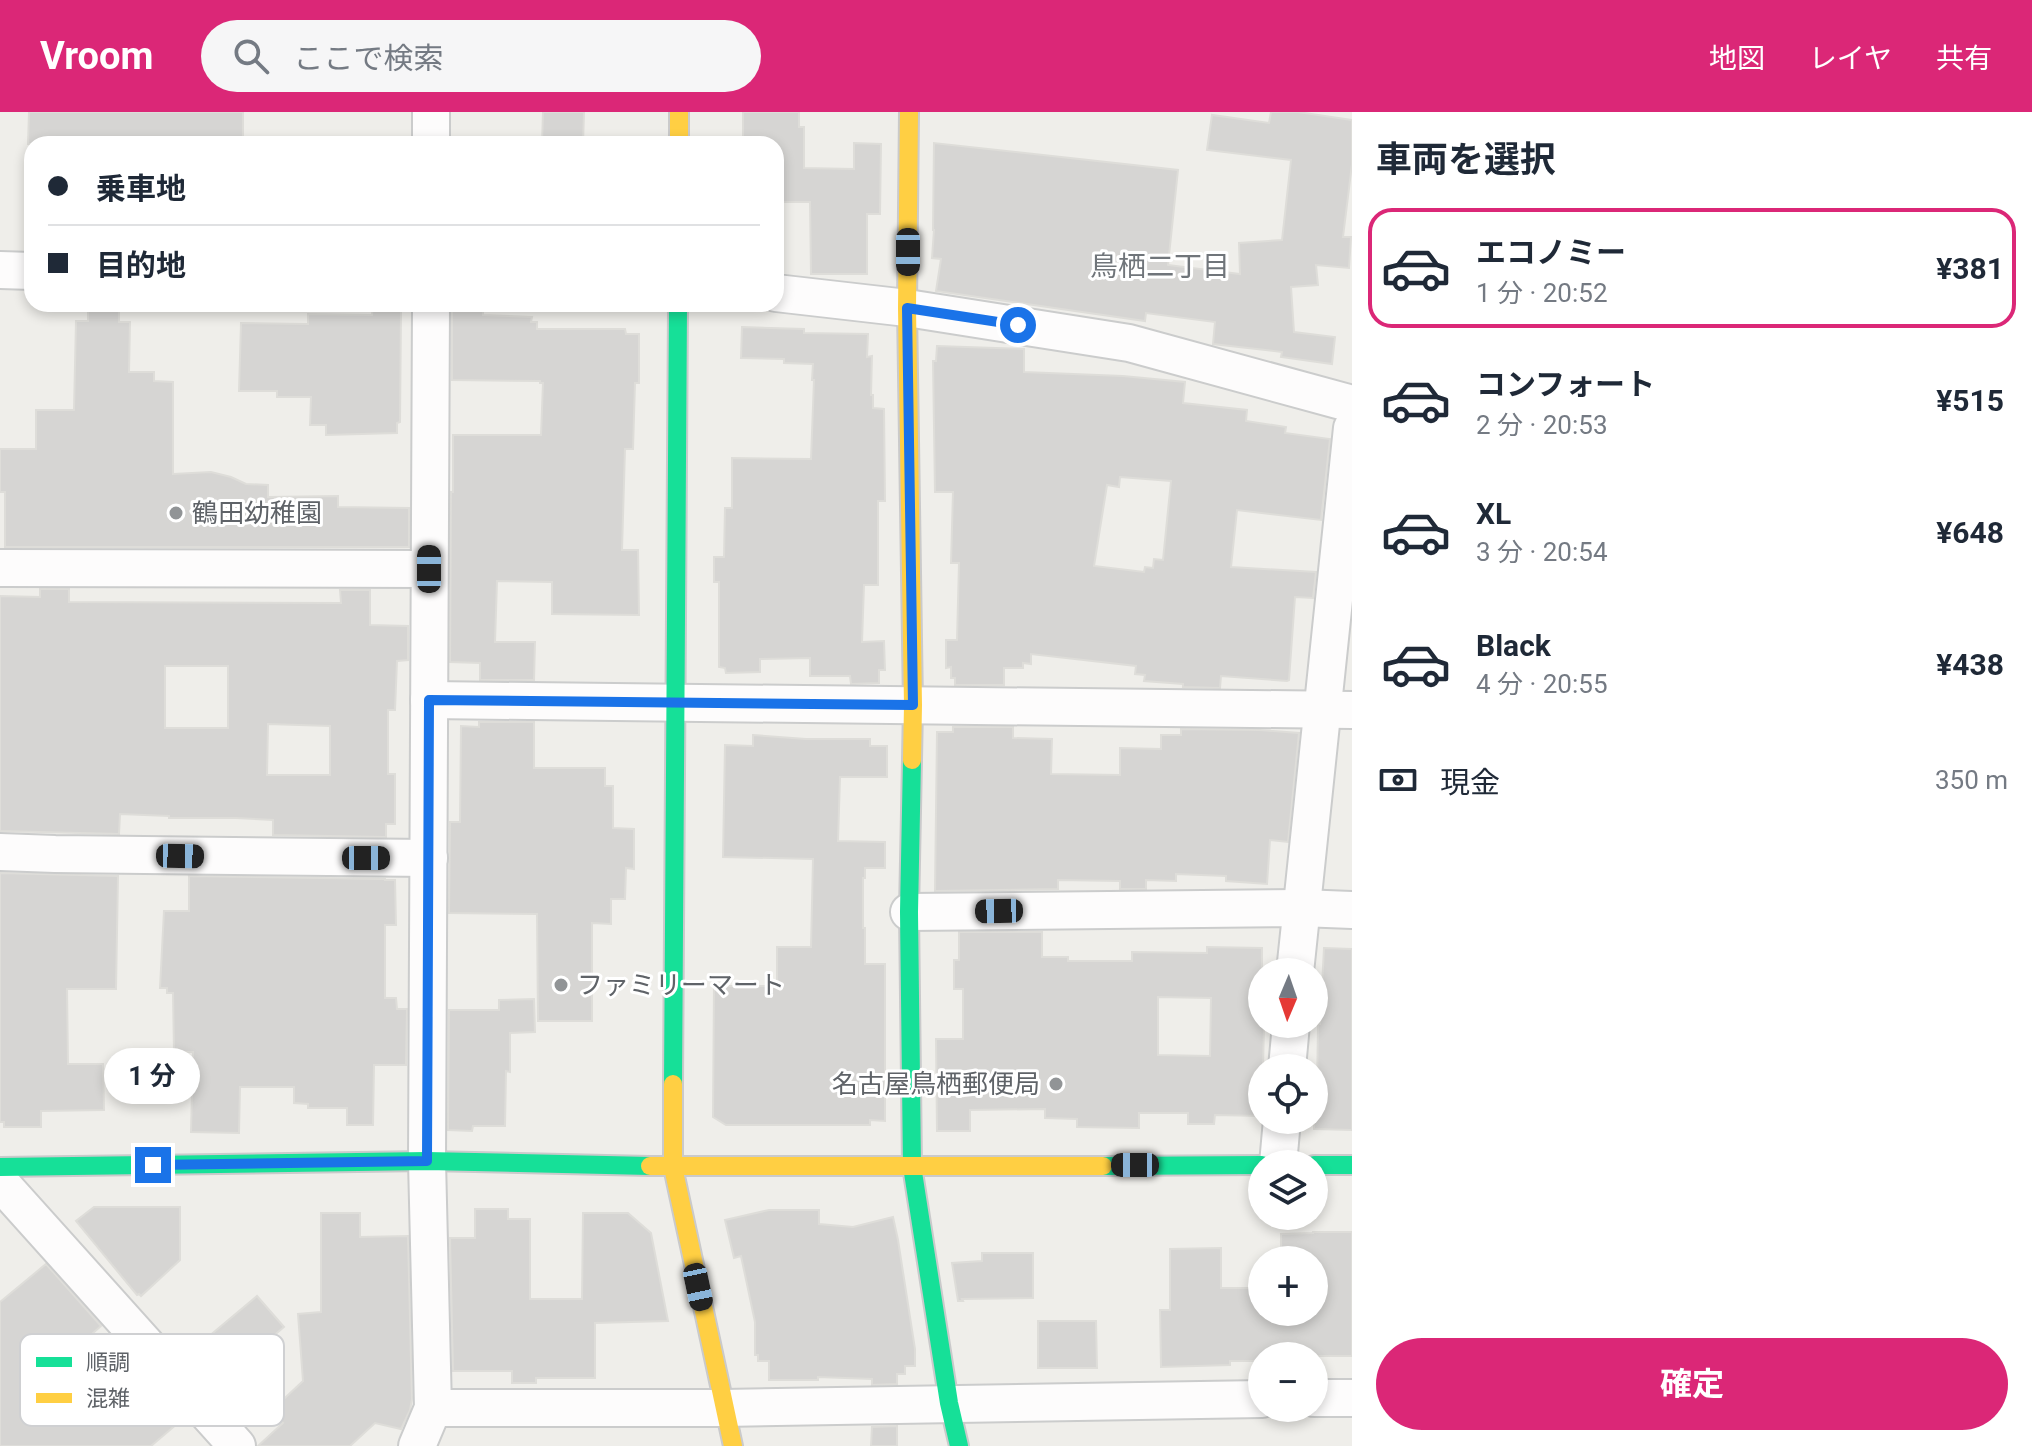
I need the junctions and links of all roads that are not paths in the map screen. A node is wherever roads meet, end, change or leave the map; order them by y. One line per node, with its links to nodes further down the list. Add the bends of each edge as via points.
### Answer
1 (431, 112): 4 (street)
2 (679, 112): 5 (street)
3 (909, 112): 9 (street)
4 (431, 136)
5 (679, 136)
6 (0, 270): 7 (street)
7 (24, 271)
8 (784, 294): 9 (street)
9 (907, 308): 12 (street, via 1129,343); 18 (street)
10 (431, 312): 15 (street)
11 (678, 312): 17 (street)
12 (1352, 404)
13 (1352, 428): 19 (street)
14 (0, 568): 15 (street)
15 (429, 569): 16 (street)
16 (429, 700): 17 (street); 21 (street)
17 (676, 703): 18 (street); 32 (street)
18 (913, 705): 19 (street); 24 (street)
19 (1337, 710): 22 (street)
20 (0, 852): 21 (street)
21 (429, 858): 26 (street)
22 (1301, 908): 23 (street); 24 (street); 25 (street)
23 (1352, 910)
24 (909, 912): 30 (street)
25 (1296, 958)
26 (427, 1161): 31 (street); 32 (street); 39 (street)
27 (1248, 1165): 30 (street)
28 (1328, 1165): 29 (street)
29 (1352, 1165)
30 (912, 1166): 32 (street); 38 (street)
31 (0, 1167)
32 (673, 1167): 40 (street)
33 (0, 1182): 34 (street)
34 (136, 1334)
35 (1328, 1398): 36 (street)
36 (1352, 1398)
37 (1248, 1399): 38 (street)
38 (949, 1403): 40 (street); 45 (street)
39 (433, 1408): 40 (street); 43 (street)
40 (724, 1408): 44 (street)
41 (219, 1426): 42 (street)
42 (237, 1446)
43 (417, 1446)
44 (733, 1446)
45 (959, 1446)

